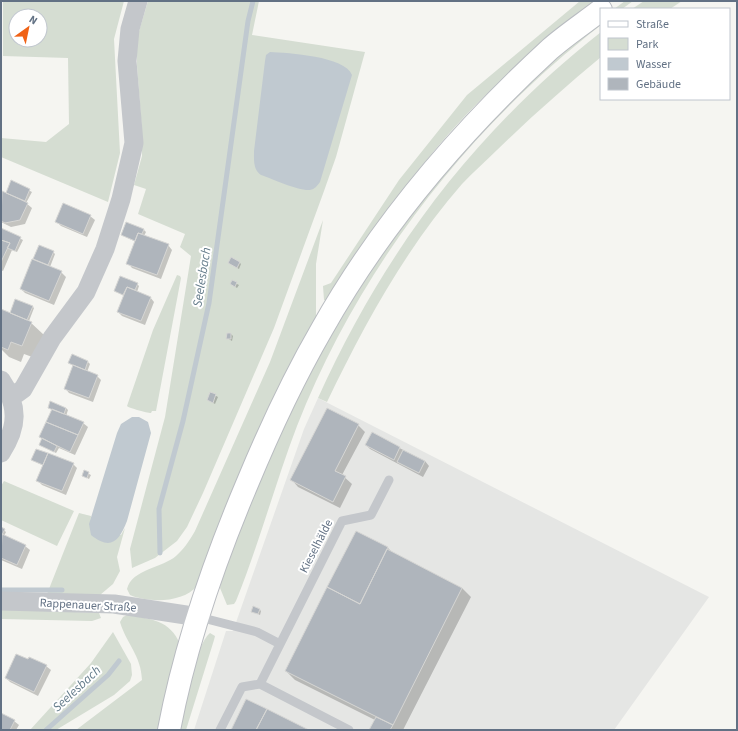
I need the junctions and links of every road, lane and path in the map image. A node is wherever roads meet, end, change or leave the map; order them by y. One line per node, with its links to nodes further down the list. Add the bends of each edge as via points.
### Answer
1 (138, 1): 6 (street, via 130,29 127,61 134,143 121,199 105,249 86,292 52,338 23,389)
2 (613, 1): 3 (street)
3 (602, 8)
4 (600, 10): 10 (street, via 551,48 469,129 435,167 372,249 322,328 272,424 226,534)
5 (1, 380): 6 (street)
6 (12, 397): 7 (street, via 15,411 13,429)
7 (1, 453)
8 (389, 480): 11 (lane, Kieselhälde, via 371,515 342,520)
9 (1, 601): 10 (street, Rappenauer Straße, via 114,604)
10 (199, 617): 11 (lane, via 257,632); 13 (street, via 174,703)
11 (280, 644): 12 (lane, Kieselhälde)
12 (260, 684): 14 (lane, via 242,687); 15 (lane)
13 (169, 730)
14 (220, 730)
15 (349, 730)

